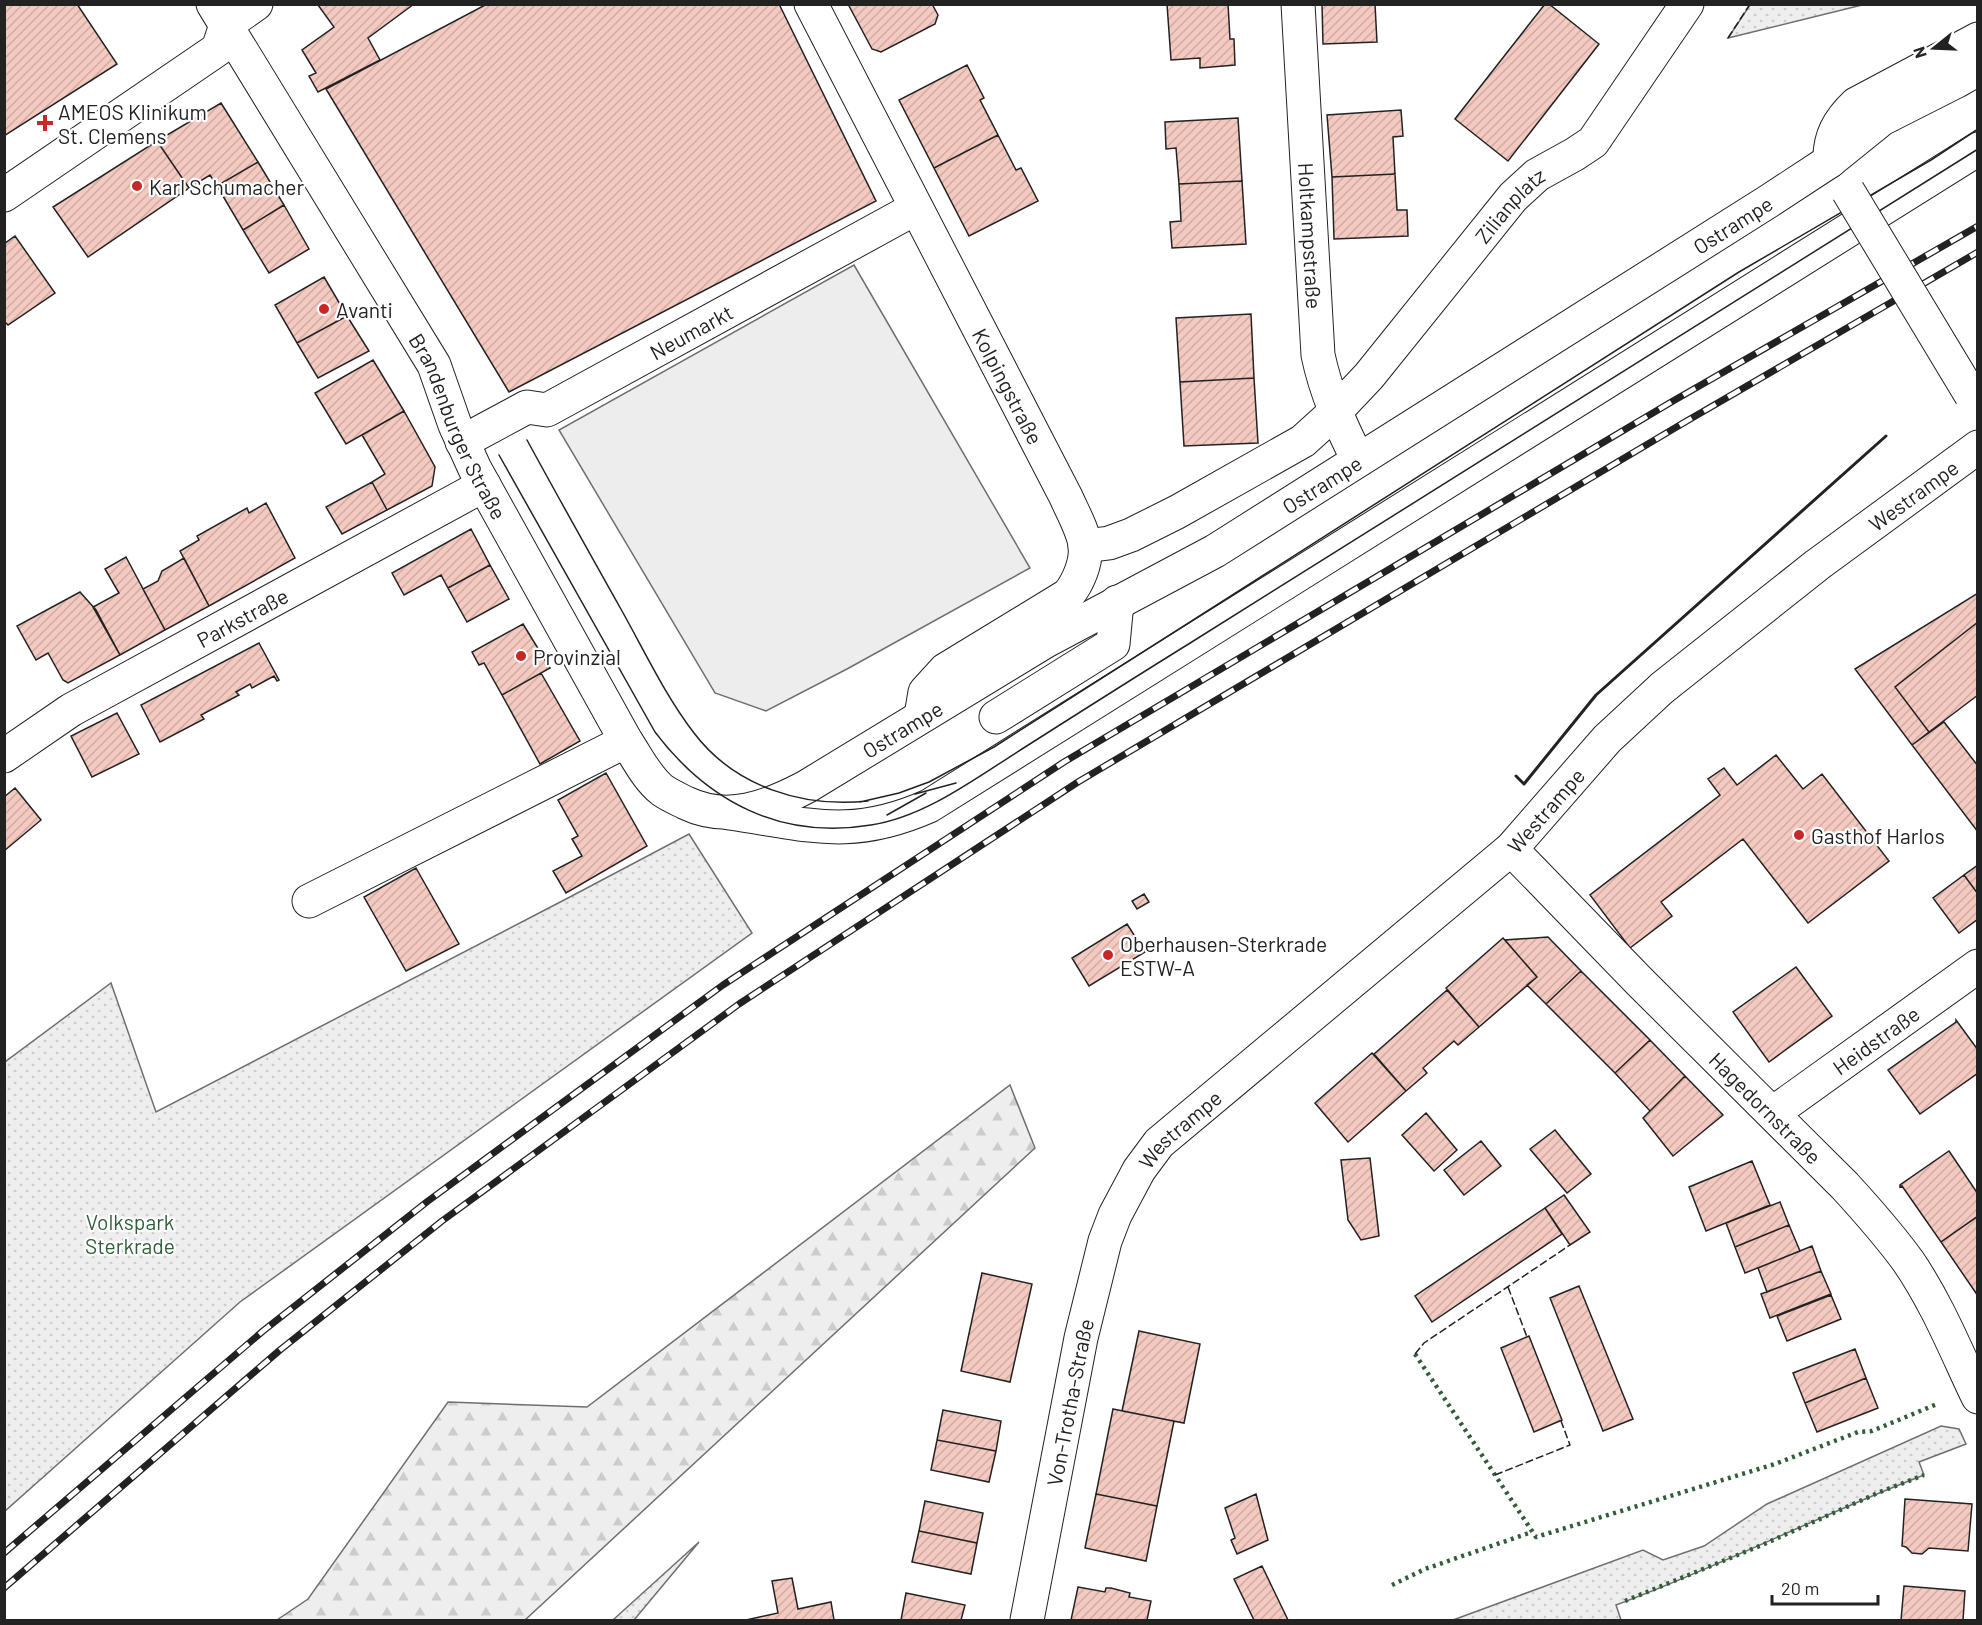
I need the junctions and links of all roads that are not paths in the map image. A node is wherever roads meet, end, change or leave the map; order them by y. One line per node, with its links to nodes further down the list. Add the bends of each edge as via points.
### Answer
1 (256, 4): 5 (street)
2 (811, 4): 11 (street, Kolpingstraße)
3 (1298, 4): 13 (street, Holtkampstraße, via 1318,355)
4 (1687, 4): 13 (street, Zilianplatz, via 1593,142 1537,175 1513,197 1369,376)
5 (219, 15): 10 (street, via 218,49); 14 (street, Brandenburger Straße, via 434,365)
6 (1977, 39): 9 (street, via 1856,104 1833,135)
7 (1977, 69): 9 (street, Ostrampe, via 1882,119)
8 (1977, 149): 24 (street, via 928,806 872,825 823,828)
9 (1830, 161): 12 (street, bridge); 16 (street, Ostrampe)
10 (4, 195)
11 (916, 208): 14 (street, Neumarkt, via 547,410 527,407); 18 (street, Kolpingstraße, via 1066,498)
12 (1974, 401)
13 (1335, 412): 16 (street, Holtkampstraße); 18 (street, via 1303,441 1177,512 1131,535)
14 (462, 442): 17 (street, Brandenburger Straße)
15 (1977, 447): 25 (street, Westrampe, via 1817,565 1662,688 1607,738)
16 (1358, 460): 19 (street, Ostrampe, via 1215,551)
17 (484, 485): 22 (street, Brandenburger Straße); 23 (street, Parkstraße, via 70,710)
18 (1085, 546): 20 (street, via 1079,577 1068,595 945,670 925,692)
19 (1117, 603): 20 (street, Ostrampe, via 1046,640); 21 (street, via 1113,644)
20 (921, 716): 24 (street, Ostrampe, via 789,796)
21 (996, 717)
22 (626, 741): 24 (street, Brandenburger Straße, via 661,789 704,811); 26 (street)
23 (4, 756)
24 (729, 813)
25 (1511, 849): 28 (street, Hagedornstraße); 29 (street, Westrampe, via 1159,1143)
26 (309, 901)
27 (1977, 966): 28 (street, Heidstraße)
28 (1773, 1113): 30 (street, Hagedornstraße, via 1878,1222 1908,1262 1947,1330)
29 (1128, 1189): 31 (street, Von-Trotha-Straße, via 1105,1240 1092,1287)
30 (1977, 1397)
31 (1027, 1620)

